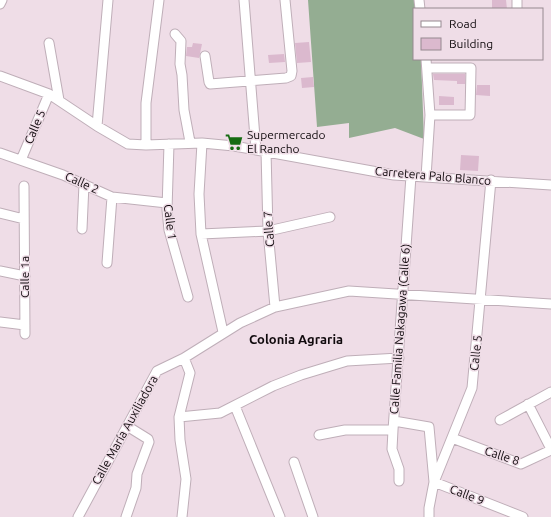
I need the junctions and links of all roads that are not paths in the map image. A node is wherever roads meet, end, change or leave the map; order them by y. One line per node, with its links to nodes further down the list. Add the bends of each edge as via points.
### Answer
1 (2, 0): 6 (street)
2 (108, 0): 16 (street)
3 (159, 0): 20 (street, via 146,103)
4 (244, 0): 12 (street, Calle 7)
5 (285, 0): 12 (street, via 292,71 290,76)
6 (0, 4)
7 (176, 34): 17 (street, via 181,41 184,110)
8 (49, 43): 14 (street)
9 (205, 56): 12 (street, via 210,84)
10 (426, 63): 15 (street); 15 (street, via 472,68 470,114)
11 (0, 76): 13 (street, Carretera Palo Blanco)
12 (250, 82): 21 (street, Calle 7)
13 (49, 94): 14 (street, Carretera Palo Blanco); 23 (street, Calle 5)
14 (59, 100): 16 (street, Carretera Palo Blanco)
15 (430, 114): 25 (street)
16 (97, 126): 20 (street, Carretera Palo Blanco, via 128,144)
17 (190, 142): 18 (street, Carretera Palo Blanco); 19 (street, Carretera Palo Blanco)
18 (202, 142): 21 (street, Carretera Palo Blanco); 37 (street, via 199,194)
19 (169, 144): 20 (street, Carretera Palo Blanco); 31 (street, Calle 1)
20 (146, 145)
21 (261, 151): 24 (street, Carretera Palo Blanco); 36 (street, Calle 7)
22 (0, 153): 23 (street, Calle 2)
23 (21, 160): 27 (street, Calle 2)
24 (411, 176): 25 (street, Carretera Palo Blanco); 41 (street, Calle Familia Nakagawa (Calle 6))
25 (426, 177): 26 (street, Carretera Palo Blanco)
26 (491, 180): 28 (street, Carretera Palo Blanco); 43 (street, Calle 5)
27 (84, 184): 30 (street, Calle 2); 35 (street)
28 (551, 185)
29 (24, 186): 34 (street, Calle 1a)
30 (112, 197): 31 (street, Calle 2); 38 (street)
31 (167, 203): 42 (street, Calle 1, via 169,230)
32 (0, 213): 34 (street)
33 (330, 218): 36 (street)
34 (24, 219): 40 (street, Calle 1a)
35 (82, 229)
36 (268, 231): 37 (street); 45 (street, Calle 7)
37 (201, 234): 47 (street)
38 (107, 263)
39 (0, 271): 40 (street)
40 (25, 276): 46 (street, Calle 1a, via 25,330)
41 (403, 295): 43 (street, Calle María Auxiliadora); 45 (street, Calle María Auxiliadora, via 349,291); 49 (street, Calle Familia Nakagawa (Calle 6))
42 (188, 298)
43 (481, 300): 44 (street, Calle María Auxiliadora); 58 (street, Calle 5, via 472,388)
44 (551, 304)
45 (276, 307): 47 (street, Calle María Auxiliadora)
46 (0, 322)
47 (223, 332): 48 (street, Calle María Auxiliadora)
48 (184, 358): 53 (street, via 190,373); 56 (street, Calle María Auxiliadora, via 157,371)
49 (399, 358): 52 (street, via 347,361 300,375); 55 (street, Calle Familia Nakagawa (Calle 6))
50 (551, 392): 51 (street)
51 (528, 404): 54 (street); 59 (street)
52 (235, 406): 53 (street, via 220,413); 66 (street)
53 (179, 417): 65 (street, via 186,479)
54 (500, 420)
55 (393, 425): 57 (street); 61 (street, Calle Familia Nakagawa (Calle 6), via 392,449 399,470); 62 (street, via 429,427)
56 (127, 426): 63 (street, Calle María Auxiliadora); 64 (street, via 149,442 137,474 136,488)
57 (319, 435)
58 (452, 438): 59 (street, Calle 8, via 521,464); 62 (street, Calle 5)
59 (551, 449)
60 (294, 462): 67 (street)
61 (399, 481)
62 (434, 482): 68 (street, Calle 5); 69 (street, Calle 9)
63 (78, 517)
64 (126, 517)
65 (182, 517)
66 (280, 517)
67 (313, 517)
68 (429, 517)
69 (523, 517)

